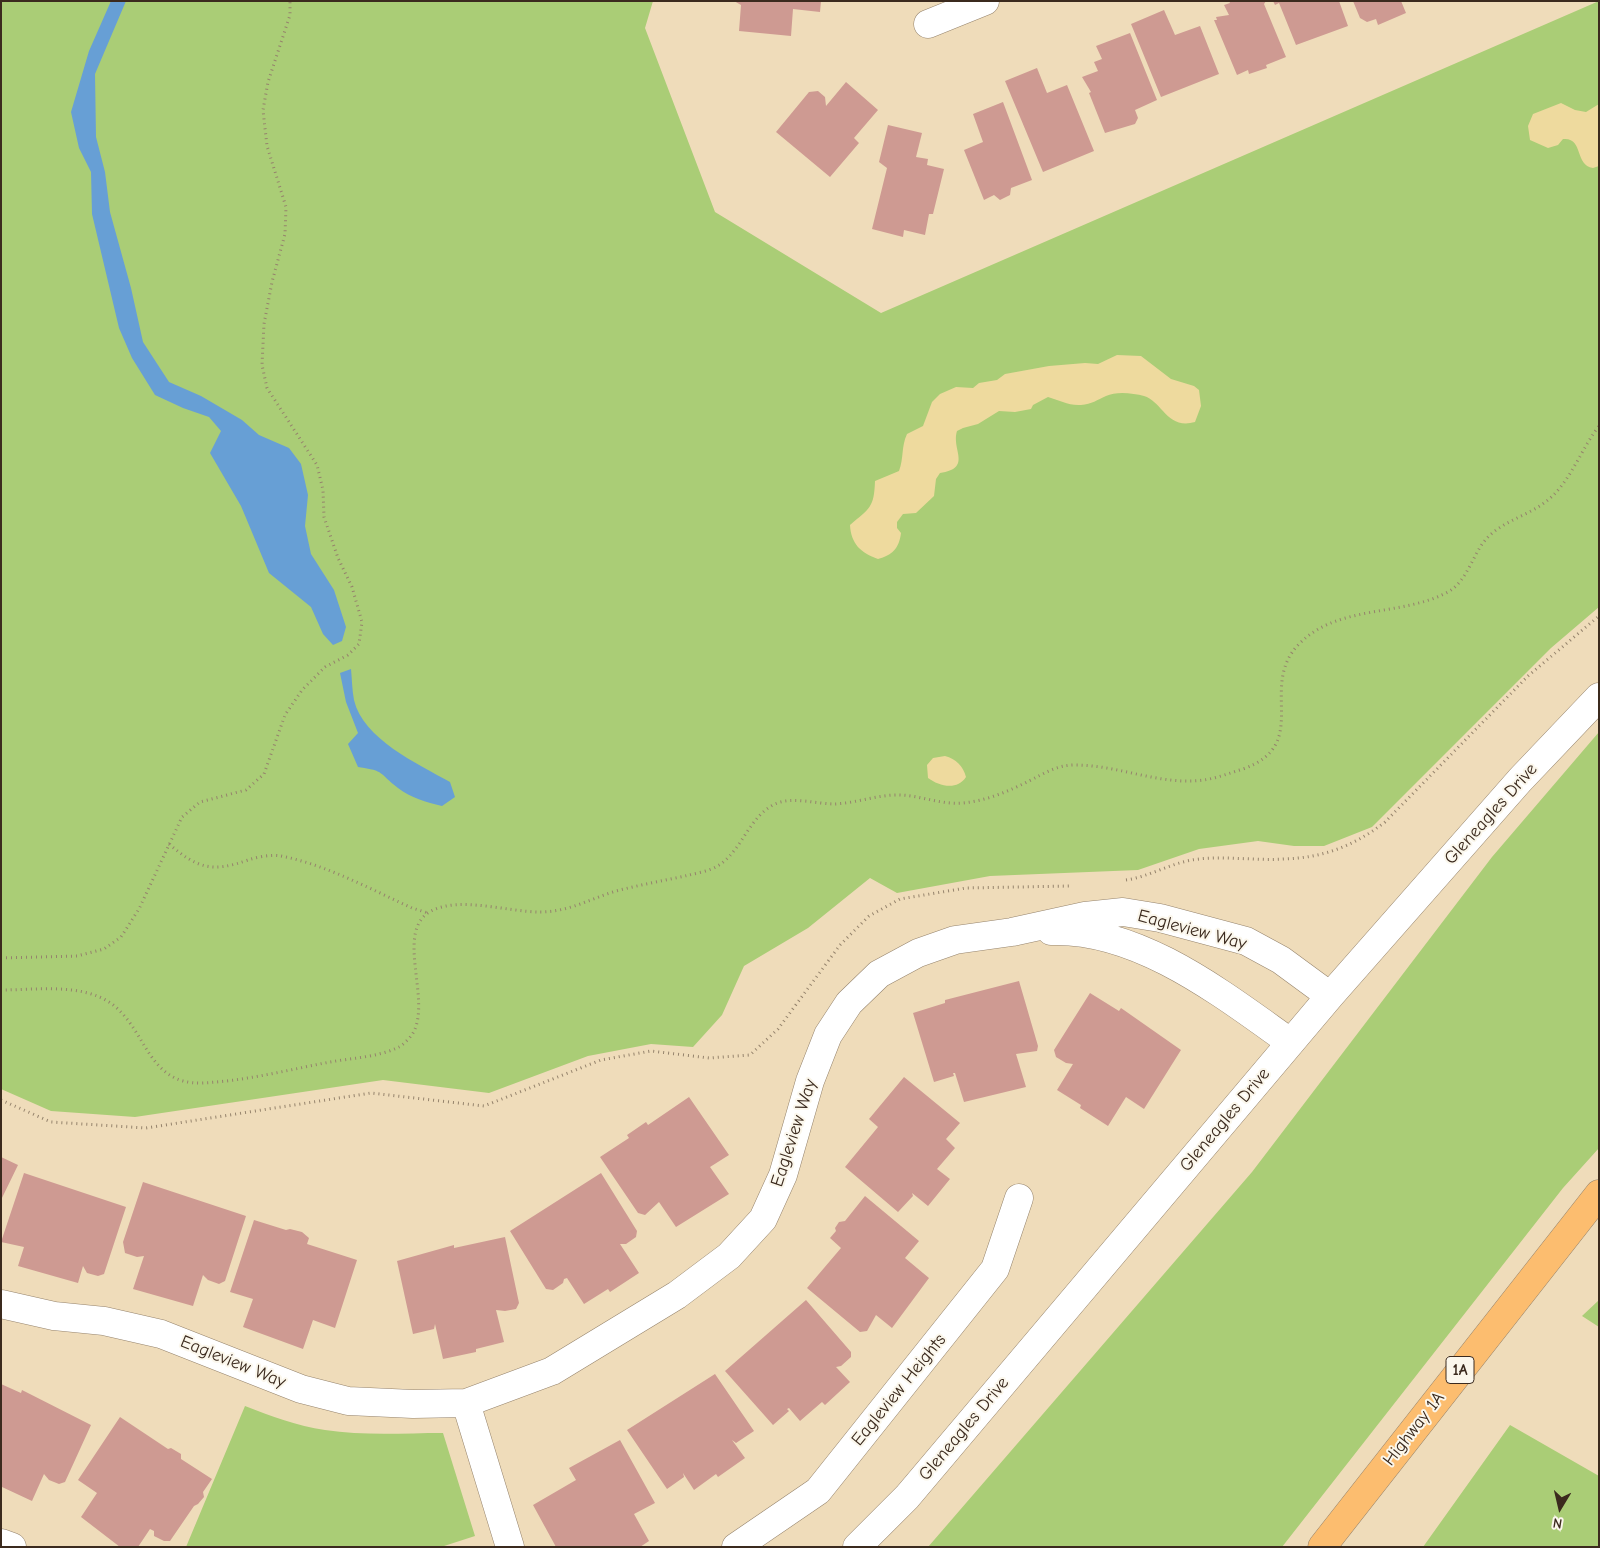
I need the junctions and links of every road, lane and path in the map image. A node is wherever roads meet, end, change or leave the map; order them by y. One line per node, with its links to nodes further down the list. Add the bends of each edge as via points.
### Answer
1 (290, 1): 7 (path, via 290,15 268,82 263,110 267,146 286,207 285,234 264,324 262,365 267,388 318,465 324,517 352,587 362,622 359,644 348,655 325,666 302,690 285,715 264,774 246,790 200,802 182,817)
2 (985, 1): 3 (street)
3 (928, 24)
4 (1599, 426): 10 (path, via 1549,499 1487,538 1454,590 1415,606 1335,621 1312,632 1285,663 1280,689 1281,736 1271,752 1257,764 1201,780 1165,779 1073,765 1054,768 998,795 968,803 891,795 833,804 777,803 754,821 723,862 705,871 618,891 568,910 543,912 448,906)
5 (1599, 616): 8 (path, via 1528,676 1385,822 1363,839 1329,852 1284,859 1236,857 1191,860)
6 (1599, 697): 14 (street, Gleneagles Drive, via 1520,780)
7 (169, 844): 10 (path, via 188,861 208,868 278,855 303,861); 12 (path, via 139,909 121,937 104,949 77,956)
8 (1118, 881)
9 (1071, 886): 16 (path, via 966,888 900,899 870,916 840,945 778,1030 750,1055 709,1058 651,1051 601,1060 484,1106 371,1093 146,1128 51,1122)
10 (428, 913): 13 (path, via 417,924 414,945 418,1009 415,1031 402,1046 274,1074 196,1084 176,1079 162,1071 130,1025 110,1003 83,993 52,989)
11 (1012, 932): 14 (street, Eagleview Way, via 1085,916 1123,912 1160,918 1246,941 1280,960); 15 (street, Eagleview Way, via 1070,930 1133,946 1199,978); 20 (street, Eagleview Way, via 955,940 918,953 879,974 849,1003 828,1035 810,1081 783,1174 763,1219 729,1256 677,1295 552,1371)
12 (1, 958)
13 (1, 990)
14 (1330, 996): 15 (street, Gleneagles Drive)
15 (1290, 1042): 25 (street, Gleneagles Drive, via 907,1497)
16 (1, 1100)
17 (1599, 1194): 26 (main road, Highway 1A / 1A)
18 (1019, 1198): 24 (street, Eagleview Heights, via 996,1270 818,1491)
19 (1, 1304): 20 (street, Eagleview Way, via 161,1334 301,1389 348,1400)
20 (466, 1403): 23 (street)
21 (1, 1543): 22 (street)
22 (12, 1547)
23 (510, 1547)
24 (736, 1547)
25 (858, 1547)
26 (1322, 1547)

